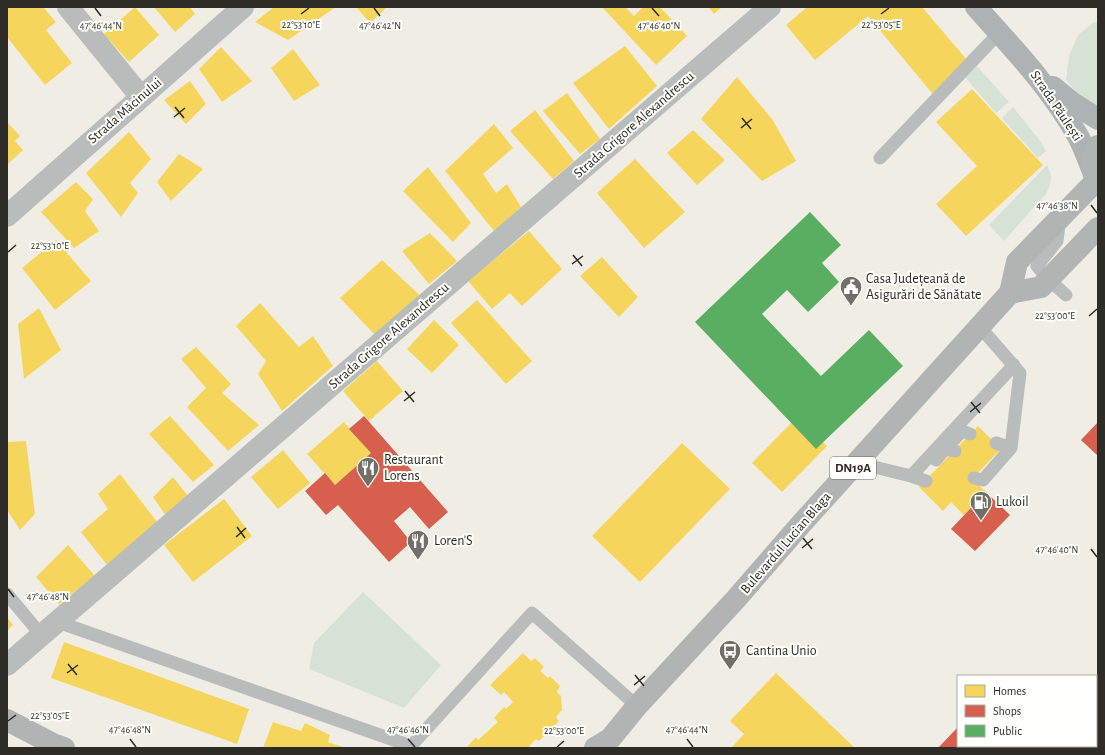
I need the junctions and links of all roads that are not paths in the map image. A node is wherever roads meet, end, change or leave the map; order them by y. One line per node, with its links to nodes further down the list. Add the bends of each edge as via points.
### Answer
1 (68, 7): 7 (street)
2 (243, 7): 7 (street, Strada Măcinului)
3 (770, 7): 27 (street, Strada Grigore Alexandrescu)
4 (976, 7): 5 (main road, Strada Păulești)
5 (999, 33): 6 (main road, Strada Păulești); 10 (lane)
6 (1028, 66): 8 (main road, Strada Păulești, via 1072,102); 11 (main road, Strada Păulești, via 1066,117 1079,139)
7 (141, 97): 12 (street, Strada Măcinului)
8 (1098, 119)
9 (1098, 146): 11 (main road, via 1093,154)
10 (880, 158)
11 (1095, 178): 13 (main road, Bulevardul Lucian Blaga / DN19A)
12 (7, 216)
13 (1060, 217): 15 (lane, via 1057,241 1037,266); 16 (main road, Bulevardul Lucian Blaga / DN19A, via 1017,262)
14 (1098, 228): 15 (main road)
15 (1048, 279): 16 (main road, via 1041,287); 17 (lane)
16 (1010, 293): 18 (main road, Bulevardul Lucian Blaga / DN19A)
17 (1066, 295)
18 (980, 327): 19 (lane); 23 (main road, Bulevardul Lucian Blaga / DN19A)
19 (1014, 366): 22 (lane, via 1020,373); 24 (lane)
20 (970, 434): 24 (lane, via 962,431 950,450)
21 (996, 443): 22 (lane)
22 (1011, 448): 25 (lane, via 994,462)
23 (858, 463): 24 (lane); 30 (main road, Bulevardul Lucian Blaga / DN19A)
24 (918, 479)
25 (978, 481)
26 (7, 594): 28 (lane)
27 (58, 622): 28 (street, Strada Grigore Alexandrescu); 30 (lane, via 411,746 532,613)
28 (42, 636): 29 (street, Strada Grigore Alexandrescu)
29 (7, 665)
30 (637, 706): 33 (main road, Bulevardul Lucian Blaga / DN19A)
31 (7, 720): 35 (main road)
32 (7, 736): 34 (main road)
33 (604, 745)
34 (47, 748)
35 (64, 748)

